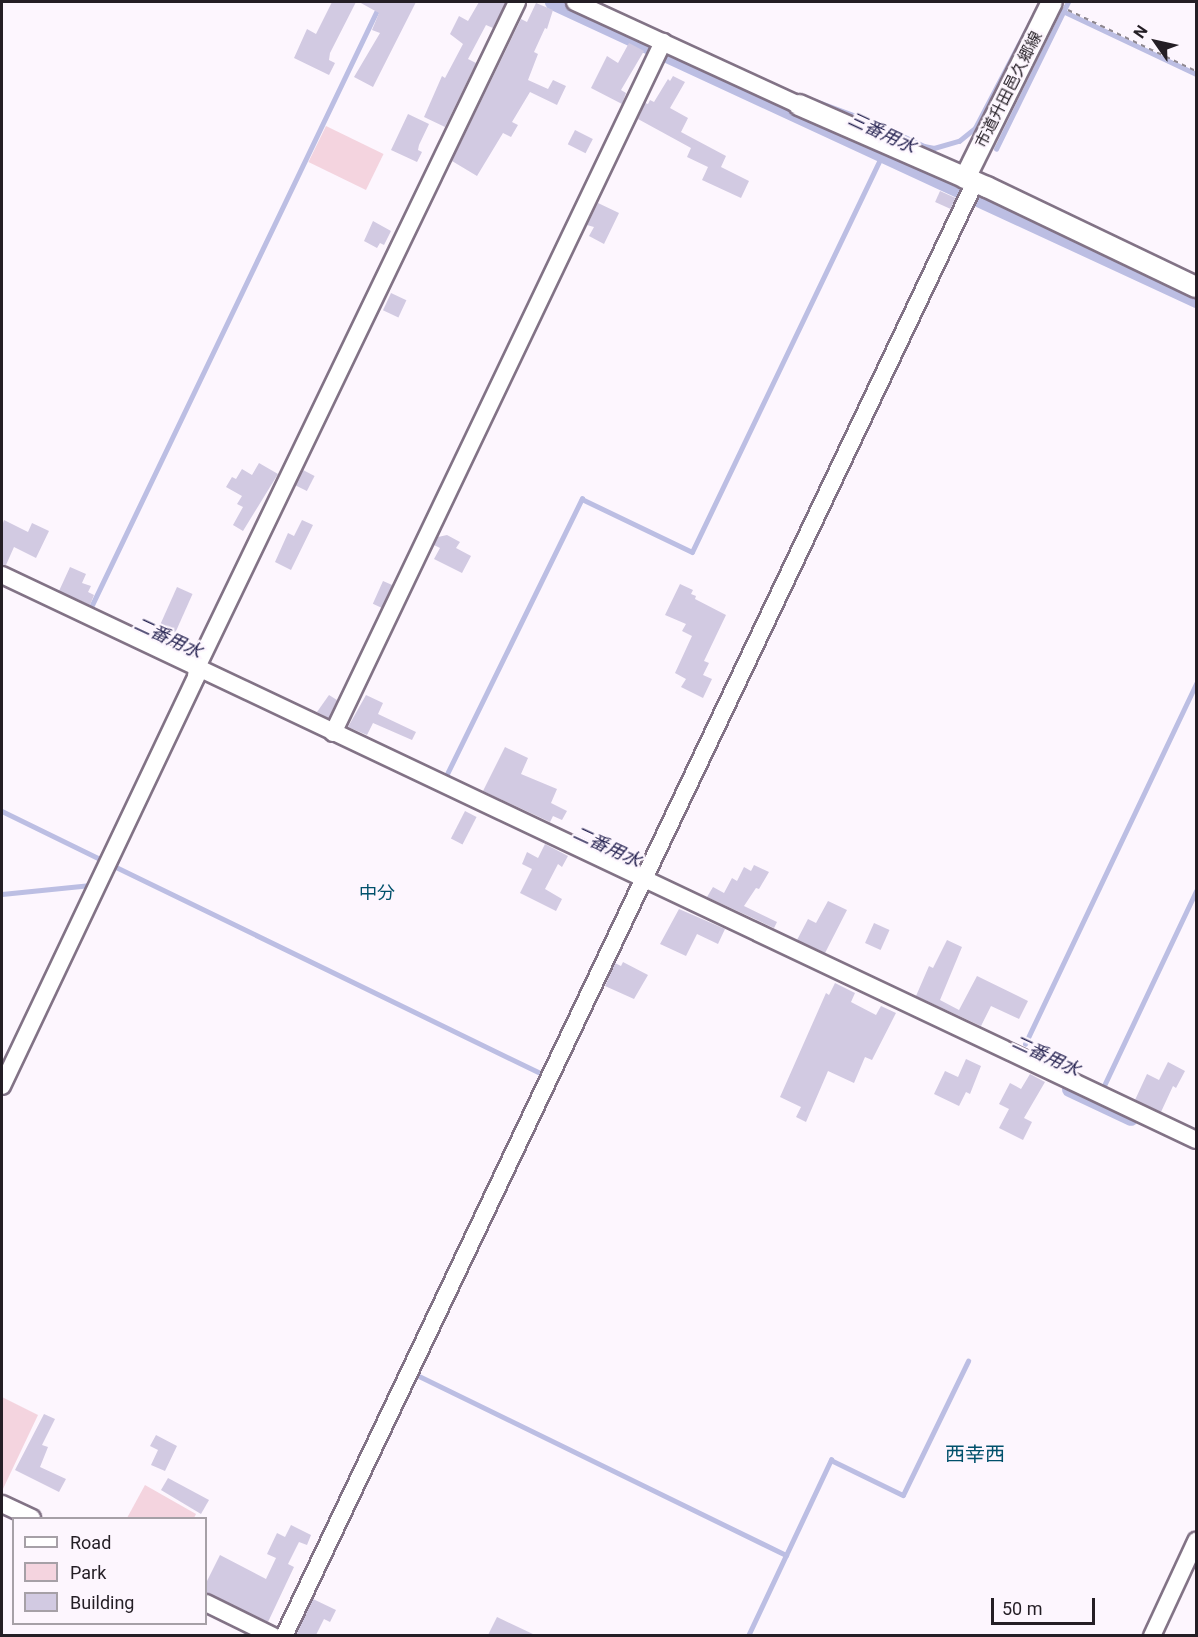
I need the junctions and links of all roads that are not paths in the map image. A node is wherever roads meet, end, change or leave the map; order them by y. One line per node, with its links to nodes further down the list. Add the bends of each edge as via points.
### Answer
1 (517, 2): 9 (street)
2 (575, 2): 4 (street)
3 (1059, 5): 6 (street, 市道升田邑久郷線)
4 (661, 48): 5 (street); 10 (street)
5 (799, 105): 6 (street)
6 (970, 187): 7 (street); 11 (street)
7 (1197, 287)
8 (2, 575): 9 (street)
9 (196, 672): 10 (street); 12 (street)
10 (333, 733): 11 (street)
11 (642, 883): 13 (street); 19 (street)
12 (2, 1086)
13 (1197, 1140)
14 (2, 1504): 15 (street)
15 (30, 1517)
16 (1197, 1541): 20 (street)
17 (207, 1603): 18 (street)
18 (273, 1635)
19 (284, 1635)
20 (1152, 1635)

